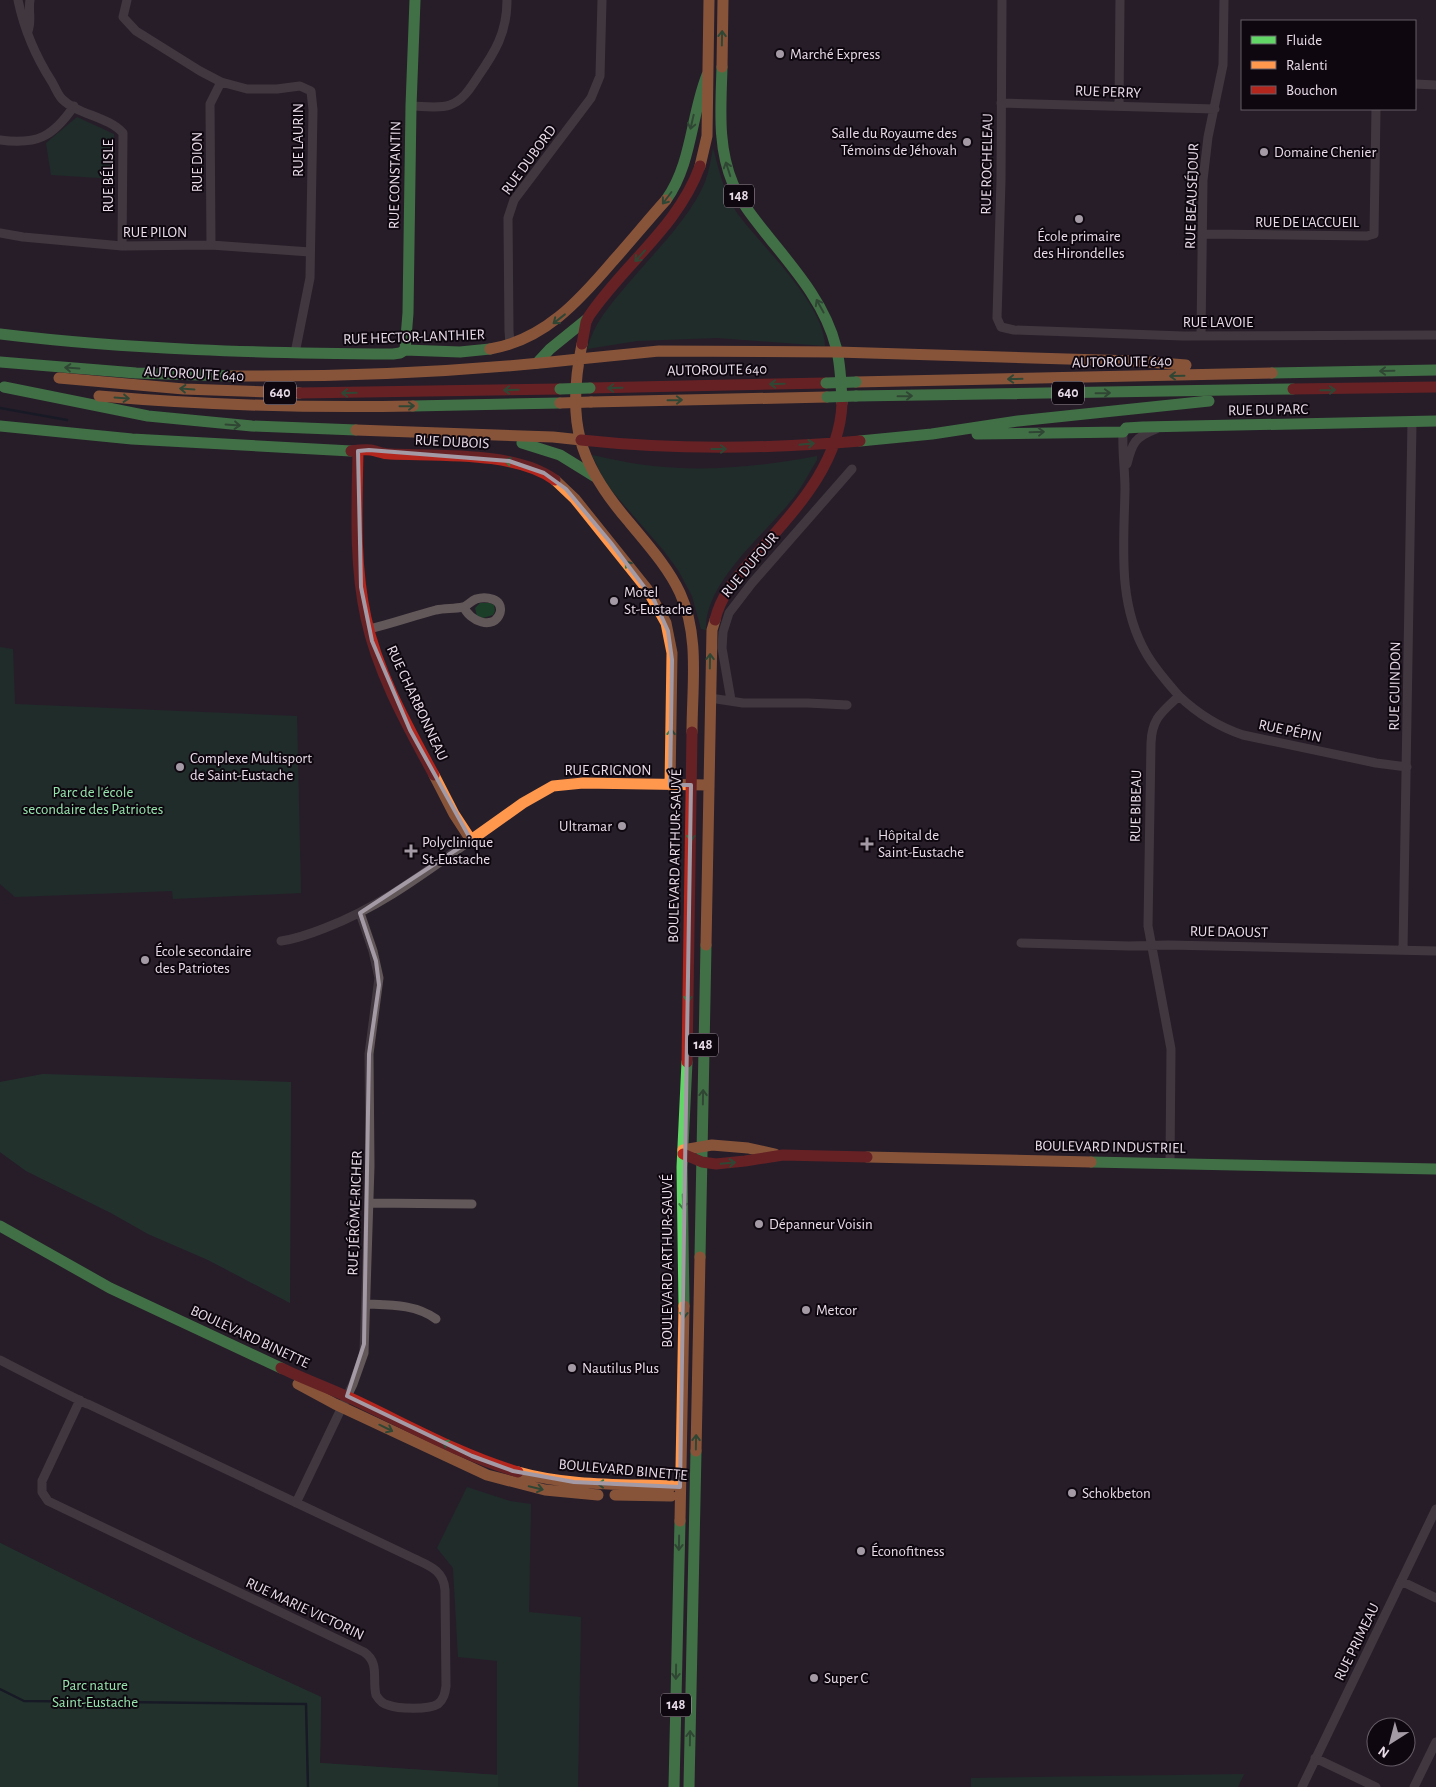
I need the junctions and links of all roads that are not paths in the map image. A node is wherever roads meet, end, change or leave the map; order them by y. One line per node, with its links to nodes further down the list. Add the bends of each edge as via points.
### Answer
1 (18, 0): 12 (street, RUE BÉLISLE)
2 (30, 0): 12 (street, RUE BÉLISLE, via 30,26)
3 (127, 0): 14 (street, RUE LAURIN, via 123,17 136,31)
4 (415, 0): 19 (main road, RUE CONSTANTIN)
5 (507, 0): 19 (street, via 503,33 494,53 462,99 448,106)
6 (602, 0): 34 (street, RUE DUBORD, via 600,76 592,98 514,200 508,218)
7 (709, 0): 13 (main road, BOULEVARD ARTHUR-SAUVÉ / 148)
8 (723, 0): 36 (main road, BOULEVARD ARTHUR-SAUVÉ / 148, one-way to 8, via 819,304 751,216 729,172 721,135)
9 (1002, 0): 17 (street, RUE ROCHELEAU)
10 (1120, 0): 20 (street)
11 (1224, 0): 21 (street, RUE BEAUSÉJOUR, via 1224,65)
12 (27, 31): 18 (street, RUE BÉLISLE, via 37,59 62,99)
13 (707, 75): 29 (main road, BOULEVARD ARTHUR-SAUVÉ / 148, one-way to 29, via 706,145 696,179 675,214); 34 (main road, RUE HECTOR-LANTHIER, one-way to 34, via 699,91 680,171 667,198 569,311 546,328)
14 (221, 82): 27 (street, RUE DION, via 210,104); 28 (street, RUE LAURIN, via 247,89 277,90 300,86 310,91 313,110)
15 (1416, 84): 16 (street)
16 (1436, 85)
17 (1001, 103): 20 (street, RUE PERRY); 30 (street, RUE ROCHELEAU, via 997,318)
18 (74, 106): 23 (street, via 48,134 36,140); 26 (street, RUE BÉLISLE, via 123,133)
19 (411, 106): 35 (main road, RUE CONSTANTIN)
20 (1119, 106): 21 (street, RUE PERRY)
21 (1215, 109): 25 (street, RUE BEAUSÉJOUR, via 1203,180)
22 (1376, 110): 25 (street, RUE DE L'ACCUEIL, via 1374,234)
23 (0, 140)
24 (0, 233): 26 (street, RUE PILON)
25 (1204, 234): 33 (street, RUE BEAUSÉJOUR)
26 (122, 246): 27 (street, RUE PILON)
27 (210, 246): 28 (street, RUE PILON)
28 (310, 252): 37 (street, RUE LAURIN, via 310,278)
29 (587, 319): 38 (main road, BOULEVARD ARTHUR-SAUVÉ / 148); 40 (main road)
30 (1001, 327): 33 (street, RUE LAVOIE)
31 (0, 334): 37 (main road, RUE HECTOR-LANTHIER, via 114,347)
32 (1436, 335): 33 (street, RUE LAVOIE)
33 (1201, 336)
34 (510, 344): 35 (main road, RUE HECTOR-LANTHIER, via 486,350)
35 (405, 350): 37 (main road, RUE HECTOR-LANTHIER, via 393,354)
36 (837, 352): 38 (main road, via 659,351); 43 (main road, via 1135,361); 55 (main road, BOULEVARD ARTHUR-SAUVÉ / 148, via 842,406)
37 (295, 353)
38 (579, 359): 40 (main road); 54 (main road, BOULEVARD ARTHUR-SAUVÉ / 148, via 574,399)
39 (0, 362): 40 (main road, one-way to 39, via 379,375 246,377 147,374)
40 (537, 363)
41 (0, 370): 43 (main road, AUTOROUTE 640 / 640, one-way to 41, bridge, via 251,393 90,382)
42 (1436, 370): 43 (main road, AUTOROUTE 640 / 640, one-way to 43)
43 (1278, 373)
44 (2, 386): 46 (main road, AUTOROUTE 640 / 640, one-way to 46, bridge, via 132,399 355,407); 53 (main road, one-way to 53, via 148,416 191,421)
45 (1436, 387): 46 (main road, AUTOROUTE 640 / 640, one-way to 45)
46 (1279, 391): 52 (main road)
47 (1436, 421): 48 (main road, RUE DU PARC)
48 (1412, 422): 50 (main road, RUE DU PARC); 66 (street, RUE GUINDON)
49 (0, 426): 56 (main road, RUE DUBOIS, via 132,439)
50 (1160, 427): 51 (main road, RUE DU PARC, via 1128,428); 58 (street, via 1135,441)
51 (1123, 432): 52 (main road, RUE DU PARC, one-way to 51); 58 (street)
52 (932, 434): 55 (main road)
53 (500, 436): 54 (main road); 59 (main road, via 553,452)
54 (581, 440): 55 (main road, one-way to 55, via 718,450); 59 (main road, BOULEVARD ARTHUR-SAUVÉ / 148)
55 (834, 444): 63 (main road, BOULEVARD ARTHUR-SAUVÉ / 148, one-way to 55, via 712,630 721,600 811,489)
56 (358, 451): 61 (main road, RUE CHARBONNEAU, via 360,560 363,603); 67 (main road, RUE DUBOIS, one-way to 56, via 672,653 666,623 647,589 570,493 544,473 514,462)
57 (852, 469): 64 (street, RUE DUFOUR, via 752,583 729,614 722,648)
58 (1125, 472): 62 (street, via 1123,571 1127,600 1146,653)
59 (594, 476): 68 (main road, BOULEVARD ARTHUR-SAUVÉ / 148, via 665,566 689,616 694,657)
60 (464, 607): 61 (street, via 433,611)
61 (369, 629): 70 (main road, RUE CHARBONNEAU, via 383,672 405,720)
62 (1178, 696): 66 (street, RUE PÉPIN, via 1211,721 1243,735); 74 (street, RUE BIBEAU, via 1157,718 1151,734 1148,926)
63 (710, 698): 64 (street); 69 (main road, BOULEVARD ARTHUR-SAUVÉ / 148)
64 (731, 700): 65 (street)
65 (846, 705)
66 (1407, 767): 75 (street, RUE GUINDON)
67 (670, 785): 68 (main road, RUE GRIGNON); 70 (main road, RUE GRIGNON, via 583,783 553,786)
68 (691, 785): 69 (main road, RUE GRIGNON); 78 (main road, BOULEVARD ARTHUR-SAUVÉ / 148, one-way to 78)
69 (708, 785): 77 (main road, BOULEVARD ARTHUR-SAUVÉ / 148, one-way to 69)
70 (472, 840): 71 (street, RUE GRIGNON, via 396,893)
71 (360, 913): 72 (street, RUE GRIGNON, via 306,936); 83 (street, RUE JÉRÔME-RICHER, via 379,978 369,1054)
72 (281, 941)
73 (1021, 943): 74 (street, RUE DAOUST)
74 (1152, 945): 75 (street, RUE DAOUST); 81 (street, RUE BIBEAU, via 1171,1049)
75 (1403, 950): 76 (street, RUE DAOUST)
76 (1436, 951)
77 (702, 1146): 78 (main road, BOULEVARD INDUSTRIEL); 79 (main road, BOULEVARD INDUSTRIEL, via 748,1148); 80 (main road, BOULEVARD ARTHUR-SAUVÉ / 148)
78 (683, 1152): 80 (main road, BOULEVARD INDUSTRIEL); 93 (main road, BOULEVARD ARTHUR-SAUVÉ / 148, one-way to 93, via 684,1312)
79 (782, 1155): 80 (main road, BOULEVARD INDUSTRIEL, one-way to 79, via 717,1164); 81 (main road, BOULEVARD INDUSTRIEL)
80 (702, 1161): 94 (main road, BOULEVARD ARTHUR-SAUVÉ / 148, one-way to 80)
81 (1170, 1163): 82 (main road, BOULEVARD INDUSTRIEL)
82 (1436, 1169)
83 (369, 1203): 84 (street); 87 (street, RUE JÉRÔME-RICHER)
84 (472, 1204)
85 (0, 1226): 90 (main road, BOULEVARD BINETTE, via 41,1252 104,1284 301,1378)
86 (0, 1233): 92 (main road, BOULEVARD BINETTE, via 87,1283)
87 (366, 1304): 88 (street, via 411,1307); 90 (street, RUE JÉRÔME-RICHER, via 364,1353)
88 (436, 1319)
89 (0, 1360): 91 (street)
90 (348, 1396): 92 (street, RUE JÉRÔME-RICHER); 93 (main road, BOULEVARD BINETTE, one-way to 90, via 574,1482 503,1468)
91 (80, 1400): 97 (street, RUE MARIE VICTORIN); 97 (street, RUE MARIE VICTORIN, via 42,1481 42,1492 48,1501 366,1653 374,1667 376,1695 385,1704 425,1708 439,1703 446,1686 445,1590 440,1574)
92 (342, 1408): 95 (main road, BOULEVARD BINETTE, one-way to 95, via 487,1475 545,1490); 97 (street, RUE JÉRÔME-RICHER)
93 (676, 1491): 94 (street, BOULEVARD BINETTE); 96 (main road, BOULEVARD BINETTE); 103 (main road, BOULEVARD ARTHUR-SAUVÉ / 148, one-way to 103)
94 (695, 1491): 104 (main road, BOULEVARD ARTHUR-SAUVÉ / 148, one-way to 94)
95 (598, 1496): 96 (street, BOULEVARD BINETTE)
96 (615, 1496)
97 (296, 1503)
98 (1436, 1509): 99 (street, RUE PRIMEAU)
99 (1401, 1581): 100 (street); 102 (street, RUE PRIMEAU)
100 (1436, 1598)
101 (1436, 1742): 107 (street)
102 (1315, 1758): 105 (street, RUE PRIMEAU); 106 (street)
103 (674, 1787)
104 (689, 1787)
105 (1302, 1787)
106 (1376, 1787)
107 (1414, 1787)

